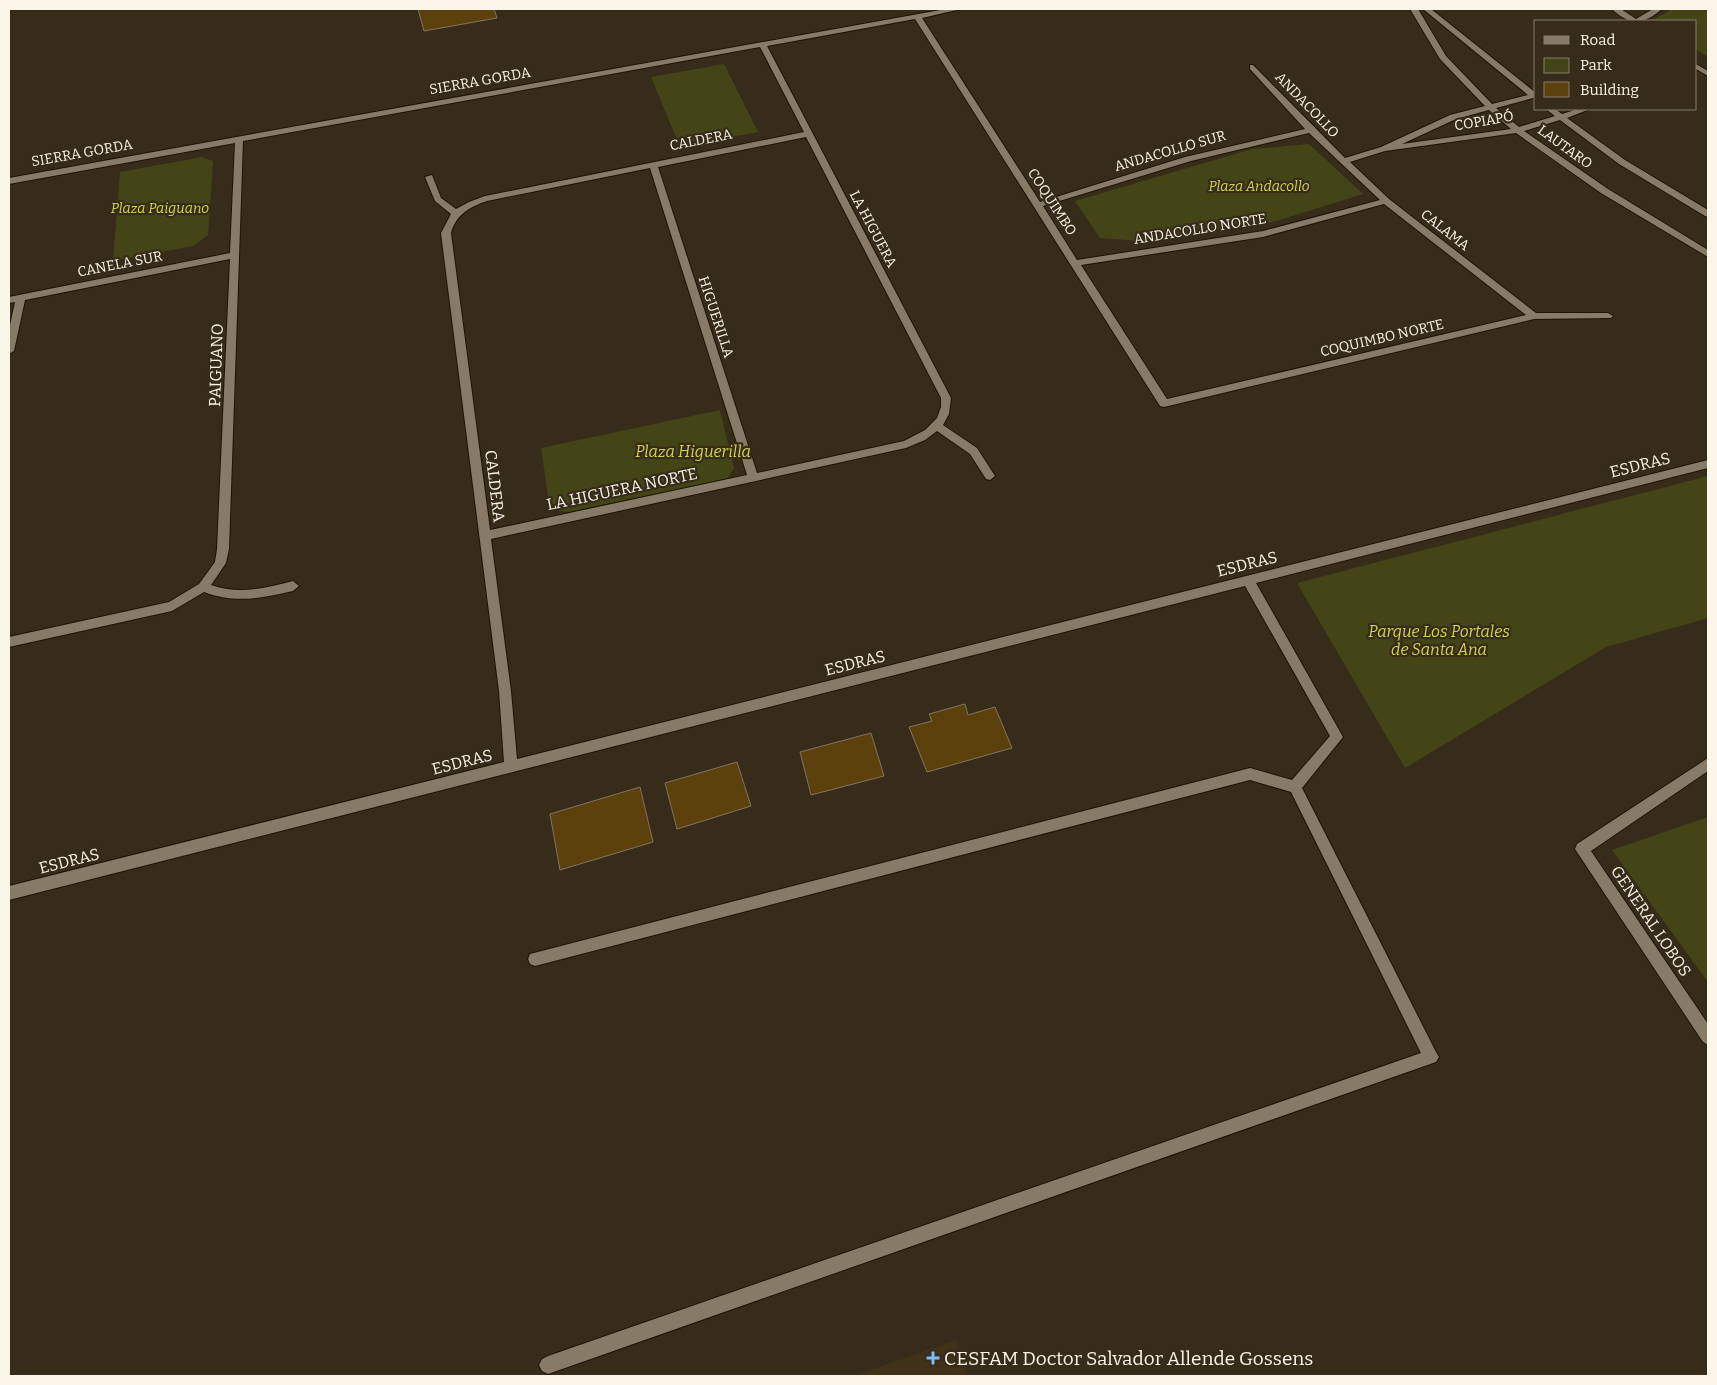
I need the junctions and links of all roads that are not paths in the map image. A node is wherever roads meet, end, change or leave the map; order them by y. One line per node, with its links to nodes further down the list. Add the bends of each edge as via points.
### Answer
1 (957, 9): 6 (street, SIERRA GORDA)
2 (1414, 9): 15 (street, LAUTARO, via 1446,62)
3 (1427, 9): 13 (street)
4 (1616, 9): 7 (street)
5 (1658, 9): 8 (street)
6 (917, 16): 9 (street, SIERRA GORDA); 29 (street, COQUIMBO)
7 (1632, 20)
8 (1640, 20)
9 (762, 44): 21 (street, LA HIGUERA); 22 (street, SIERRA GORDA)
10 (1253, 67): 19 (street, ANDACOLLO)
11 (1697, 67): 12 (street)
12 (1708, 74)
13 (1534, 95)
14 (1534, 96): 15 (street, COPIAPÓ)
15 (1490, 106): 20 (street, LAUTARO); 23 (street, COPIAPÓ, via 1453,117)
16 (1551, 110): 18 (street, LAUTARO)
17 (1583, 110): 18 (street, COPIAPÓ)
18 (1560, 117): 20 (street, COPIAPÓ); 31 (street, LAUTARO, via 1622,162)
19 (1311, 130): 24 (street, ANDACOLLO); 29 (street, ANDACOLLO SUR, via 1188,159)
20 (1518, 130): 23 (street, COPIAPÓ); 32 (street, LAUTARO, via 1616,199)
21 (807, 134): 25 (street, CALDERA); 41 (street, LA HIGUERA, via 946,398 948,408)
22 (239, 139): 27 (street, SIERRA GORDA); 33 (street, PAIGUANO)
23 (1384, 149): 24 (street, COPIAPÓ)
24 (1343, 161): 28 (street, CALAMA)
25 (653, 164): 30 (street, CALDERA, via 485,198); 44 (street, HIGUERILLA)
26 (429, 177): 30 (street, via 437,202)
27 (9, 181)
28 (1386, 201): 34 (street, ANDACOLLO NORTE, via 1263,234); 37 (street, CALAMA)
29 (1038, 205): 34 (street, COQUIMBO)
30 (457, 213): 45 (street, CALDERA, via 446,233)
31 (1708, 214)
32 (1708, 254)
33 (236, 255): 35 (street, CANELA SUR); 48 (street, PAIGUANO, via 223,549 220,563)
34 (1075, 263): 40 (street, COQUIMBO)
35 (21, 298): 36 (street, CANELA SUR); 39 (street)
36 (9, 300)
37 (1534, 316): 38 (street, COQUIMBO NORTE); 40 (street, COQUIMBO NORTE)
38 (1608, 316)
39 (9, 351)
40 (1164, 403)
41 (937, 426): 43 (street, via 974,450); 44 (street, LA HIGUERA NORTE, via 906,444)
42 (1708, 464): 46 (street, ESDRAS)
43 (990, 476)
44 (752, 478): 45 (street, LA HIGUERA NORTE)
45 (485, 536): 51 (street, CALDERA)
46 (1248, 580): 51 (street, ESDRAS); 52 (street, via 1337,737)
47 (293, 586): 48 (street, via 250,596 232,596)
48 (203, 587): 49 (street, via 163,608)
49 (9, 642)
50 (1708, 764): 55 (street, GENERAL LOBOS, via 1582,849)
51 (511, 766): 53 (street, ESDRAS)
52 (1295, 787): 54 (street, via 1250,774); 56 (street, via 1431,1057)
53 (9, 893)
54 (536, 959)
55 (1708, 1037)
56 (548, 1365)

